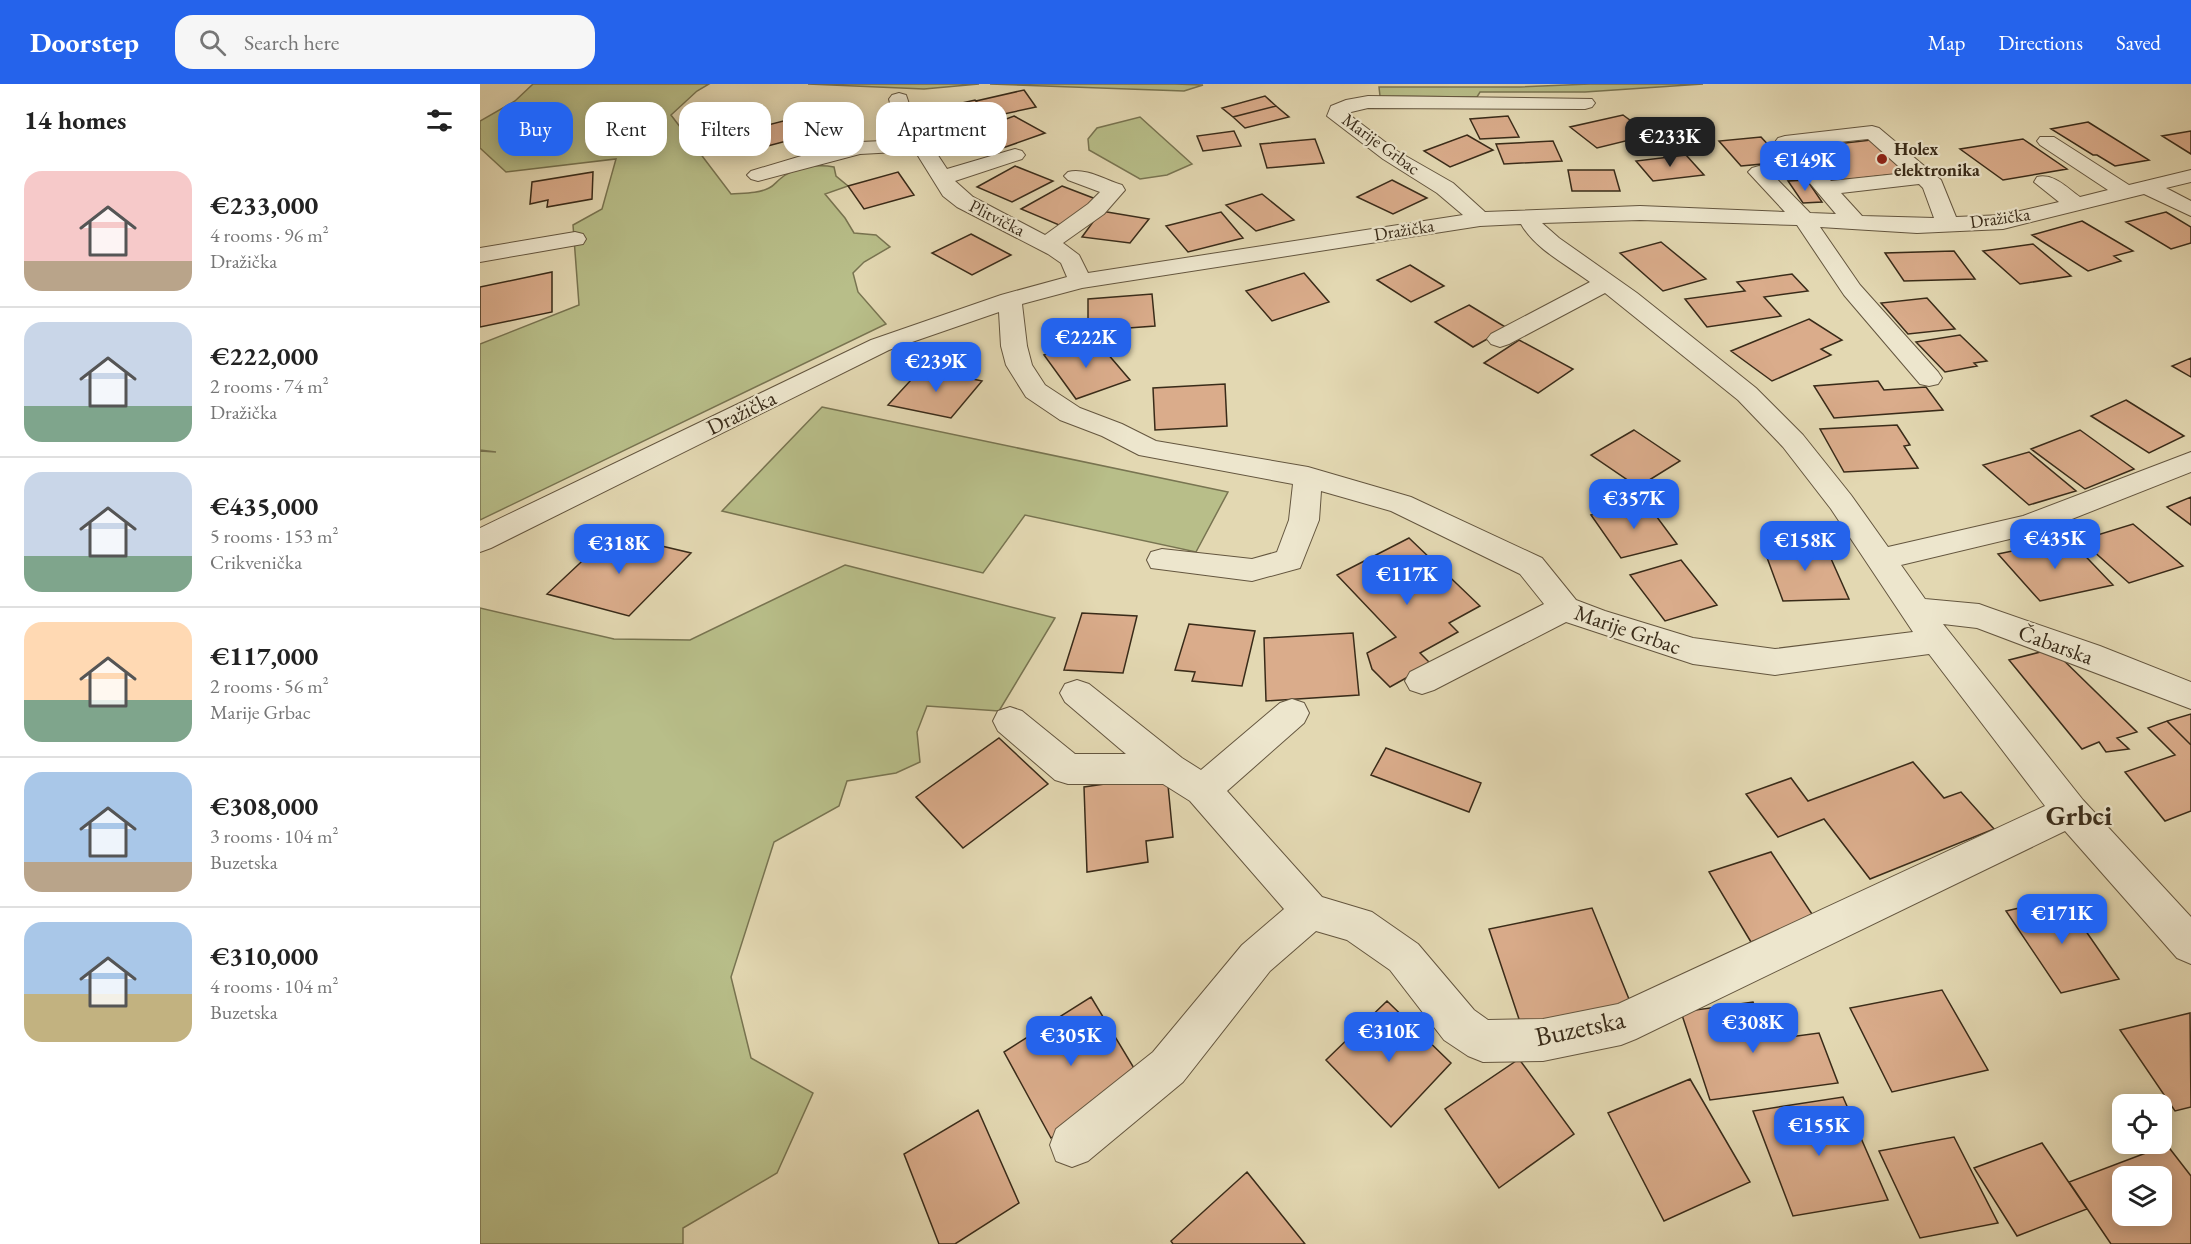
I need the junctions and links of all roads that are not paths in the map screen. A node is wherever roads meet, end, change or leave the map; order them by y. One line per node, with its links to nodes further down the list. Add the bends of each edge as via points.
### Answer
1 (899, 99): 2 (street, Plitvička)
2 (900, 102)
3 (1585, 103): 20 (street, Marije Grbac, via 1368,102 1338,110 1337,116 1445,188)
4 (2047, 141): 16 (street)
5 (876, 147): 9 (street, via 815,158)
6 (1015, 155): 13 (street)
7 (928, 156): 13 (street, Plitvička)
8 (1759, 172): 21 (street)
9 (758, 175)
10 (1075, 176): 25 (street, via 1114,190)
11 (2191, 176): 16 (street, Dražička)
12 (1923, 177): 15 (street); 15 (street, via 1872,132 1785,142); 23 (street, via 1933,185)
13 (942, 178): 25 (street, Plitvička, via 964,202)
14 (2045, 182): 17 (street)
15 (1827, 188): 22 (street)
16 (2134, 189): 17 (street, Dražička); 18 (street)
17 (2075, 203): 23 (street, Dražička, via 2002,222)
18 (2191, 209)
19 (1527, 216): 20 (street, Dražička); 21 (street, Dražička, via 1640,213); 28 (street, via 1551,243)
20 (1480, 219): 27 (street, Dražička)
21 (1804, 219): 22 (street, Dražička); 32 (street, via 1852,290)
22 (1855, 222): 23 (street, Dražička)
23 (1948, 225)
24 (575, 239): 26 (street)
25 (1047, 244): 27 (street, Plitvička, via 1071,260)
26 (480, 255)
27 (1080, 281): 29 (street, Dražička)
28 (1616, 289): 30 (street); 31 (street); 36 (street, via 1747,394 1793,441)
29 (1010, 300): 34 (street, via 1019,365 1035,392 1070,414 1149,449); 35 (street, Dražička, via 880,345)
30 (1557, 331)
31 (1500, 339)
32 (1929, 378)
33 (2191, 462): 36 (street, via 2029,525)
34 (1308, 477): 37 (street, via 1304,520 1289,560 1252,570); 38 (street, Marije Grbac, via 1401,504 1531,566)
35 (480, 541)
36 (1881, 559): 39 (street)
37 (1162, 560)
38 (1565, 608): 40 (street, Marije Grbac, via 1694,651 1775,662); 41 (street)
39 (1916, 610): 40 (street); 43 (street, Čabarska, via 1979,616)
40 (1937, 641): 48 (street)
41 (1422, 681)
42 (1077, 693): 46 (street)
43 (2191, 696)
44 (1292, 713): 47 (street)
45 (1010, 721): 46 (street, via 1068,769)
46 (1169, 769): 47 (street)
47 (1203, 790): 49 (street)
48 (2070, 811): 49 (street, Buzetska, via 1621,1024 1543,1040 1482,1041 1459,1025 1404,957 1358,925); 50 (street)
49 (1310, 911): 51 (street, via 1256,958 1168,1067)
50 (2191, 945)
51 (1072, 1145)

